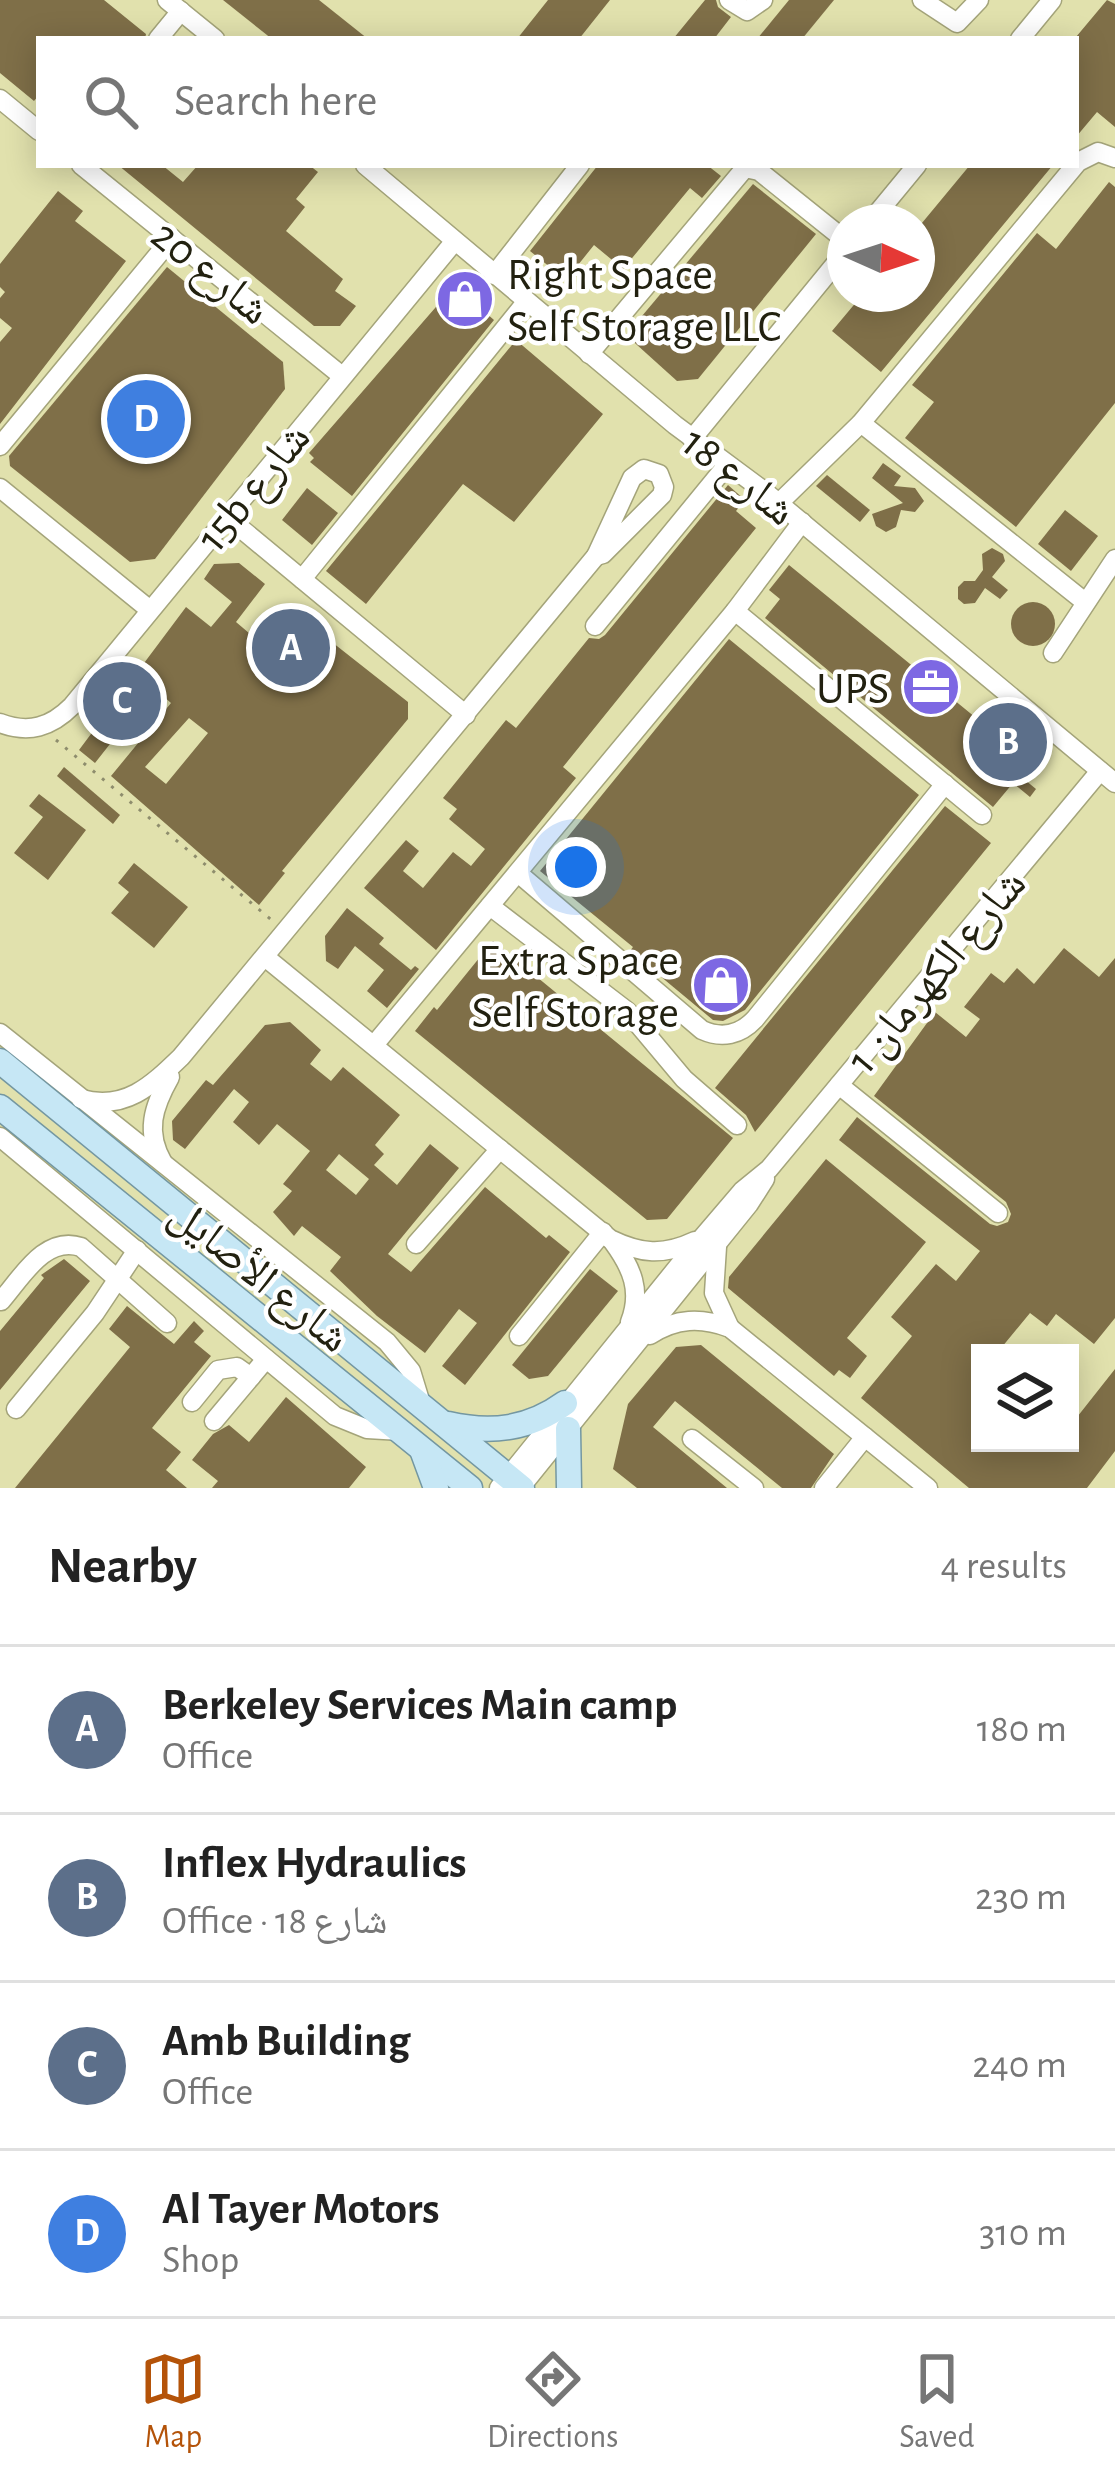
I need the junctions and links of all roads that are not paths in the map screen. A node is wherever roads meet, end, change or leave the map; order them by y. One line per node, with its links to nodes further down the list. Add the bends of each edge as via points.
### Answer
1 (729, 0): 2 (street, via 748,11)
2 (763, 0)
3 (922, 0): 4 (street, via 957,23)
4 (979, 0)
5 (1052, 0): 9 (street)
6 (171, 3): 7 (street); 8 (street)
7 (159, 36)
8 (211, 36)
9 (1022, 36)
10 (0, 99): 11 (street)
11 (36, 129)
12 (1115, 158): 13 (street, via 1093,153)
13 (1079, 161)
14 (85, 168): 21 (street, شارع 20)
15 (368, 168): 22 (street, شارع 18)
16 (578, 168): 24 (street)
17 (914, 168): 19 (street)
18 (1073, 168): 28 (street)
19 (885, 204)
20 (827, 226): 26 (street, via 759,171 741,170)
21 (172, 238): 27 (street, شارع 20); 30 (street)
22 (454, 242): 24 (street, شارع 18); 27 (street, 15b شارع)
23 (827, 274): 29 (street)
24 (494, 275): 25 (street, شارع 18)
25 (527, 302): 26 (street, شارع 18); 38 (street)
26 (590, 354): 29 (street, شارع 18)
27 (342, 376): 34 (street, 15b شارع)
28 (861, 423): 33 (street); 39 (street)
29 (692, 439): 31 (street, شارع 18)
30 (0, 446)
31 (727, 465): 33 (street, شارع 18); 42 (street)
32 (0, 488): 40 (street)
33 (779, 503): 35 (street, شارع 18)
34 (227, 517): 38 (street); 40 (street, 15b شارع)
35 (802, 523): 41 (street); 46 (street, شارع 18)
36 (596, 556): 36 (street, via 662,495 659,473 644,469 632,478); 44 (street)
37 (1115, 559): 39 (street)
38 (302, 579): 44 (street)
39 (1084, 602): 43 (street)
40 (149, 610): 45 (street, 15b شارع, via 72,706 43,726)
41 (735, 611): 47 (street); 49 (street)
42 (596, 626)
43 (1053, 653)
44 (466, 715): 51 (street)
45 (0, 724)
46 (1108, 777): 56 (street, شارع الكهرمان 1)
47 (945, 784): 48 (street); 49 (street, via 754,1018 727,1035 702,1030)
48 (982, 815)
49 (518, 873): 50 (street)
50 (490, 906): 53 (street); 59 (street, via 627,1011)
51 (265, 957): 53 (street); 54 (street)
52 (0, 1033): 57 (street)
53 (374, 1045): 61 (street)
54 (182, 1058): 57 (street, via 127,1100); 62 (street, via 153,1114)
55 (0, 1061): 79 (main road, شارع الأصايل)
56 (839, 1085): 63 (street); 65 (street, شارع الكهرمان 1, via 742,1191)
57 (81, 1100): 62 (street)
58 (0, 1107): 76 (main road, شارع الأصايل)
59 (736, 1125)
60 (0, 1137): 67 (street)
61 (500, 1149): 64 (street); 66 (street)
62 (166, 1169): 79 (street, via 397,1351)
63 (998, 1213)
64 (607, 1235): 65 (street, via 651,1253); 72 (street); 73 (street, via 636,1288)
65 (711, 1239): 71 (street, via 714,1293); 73 (street, شارع الكهرمان 1)
66 (416, 1244)
67 (136, 1250): 68 (street); 74 (street)
68 (117, 1279): 69 (street, via 81,1247 58,1246); 70 (street); 78 (street)
69 (2, 1301)
70 (167, 1323)
71 (730, 1328): 73 (street, via 685,1320); 83 (street)
72 (519, 1336)
73 (629, 1341): 80 (street, شارع الكهرمان 1)
74 (266, 1359): 75 (street); 82 (street, via 345,1421)
75 (251, 1376): 77 (street, via 236,1367 218,1370); 81 (street)
76 (338, 1378): 82 (main road, شارع الأصايل); 86 (main road, via 370,1388)
77 (192, 1402)
78 (16, 1409)
79 (432, 1415): 80 (main road, via 475,1429); 86 (main road, شارع الأصايل)
80 (567, 1416): 86 (street, شارع الكهرمان 1); 90 (main road)
81 (214, 1421)
82 (401, 1431): 85 (main road, شارع الأصايل)
83 (865, 1437): 87 (street); 92 (street)
84 (692, 1439): 91 (street)
85 (421, 1448): 88 (main road); 89 (main road, شارع الأصايل)
86 (512, 1486)
87 (827, 1487)
88 (436, 1488)
89 (470, 1488)
90 (569, 1488)
91 (754, 1488)
92 (928, 1488)

